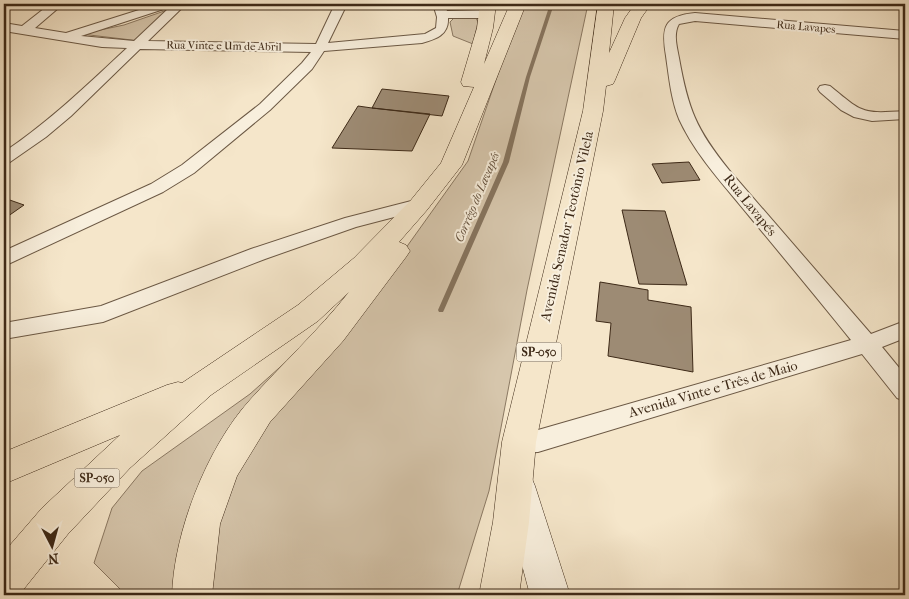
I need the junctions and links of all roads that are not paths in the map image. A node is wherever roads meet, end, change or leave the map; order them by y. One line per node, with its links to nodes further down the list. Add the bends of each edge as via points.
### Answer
1 (57, 4): 12 (street)
2 (169, 4): 14 (street)
3 (180, 4): 15 (street)
4 (340, 4): 16 (street)
5 (518, 4): 20 (highway, SP-050)
6 (606, 4): 18 (highway, Avenida Senador Teotônio Vilela / SP-050)
7 (643, 4): 18 (highway, via 633,18)
8 (441, 9): 9 (street); 16 (street, Rua Vinte e Um de Abril, via 442,29 435,36)
9 (488, 9): 20 (highway, via 478,57 456,119)
10 (708, 18): 13 (street, Rua Lavapes); 26 (street, Rua Lavapés, via 678,19 670,26 674,66 686,116 697,136 746,201)
11 (4, 28): 12 (street, Rua Vinte e Um de Abril)
12 (24, 31): 14 (street, Rua Vinte e Um de Abril)
13 (905, 35)
14 (63, 37): 15 (street, Rua Vinte e Um de Abril)
15 (139, 46): 16 (street, Rua Vinte e Um de Abril); 21 (street, via 41,134)
16 (320, 48): 23 (street, via 307,66 265,106 175,178)
17 (825, 89): 19 (street, via 858,114)
18 (593, 111): 29 (highway, Avenida Senador Teotônio Vilela / SP-050)
19 (905, 115)
20 (456, 154): 22 (highway, SP-050, via 451,165)
21 (4, 159)
22 (414, 210): 25 (street, via 351,222 268,250 103,314); 27 (highway, SP-050, via 363,265 308,313); 33 (highway, via 396,253 333,333 259,412 222,469 202,524)
23 (4, 259)
24 (905, 329): 26 (street, Avenida Vinte e Três de Maio)
25 (4, 331)
26 (867, 344): 28 (street, Rua Lavapés); 29 (street, Avenida Vinte e Três de Maio, via 538,441)
27 (200, 386): 30 (highway); 32 (highway, SP-050, via 118,457 55,521)
28 (905, 392)
29 (519, 442): 31 (highway, Avenida Senador Teotônio Vilela / SP-050)
30 (4, 468)
31 (515, 477): 34 (highway, Avenida Senador Teotônio Vilela / SP-050); 35 (main road, SP-050)
32 (4, 582)
33 (192, 595)
34 (499, 595)
35 (550, 595)

